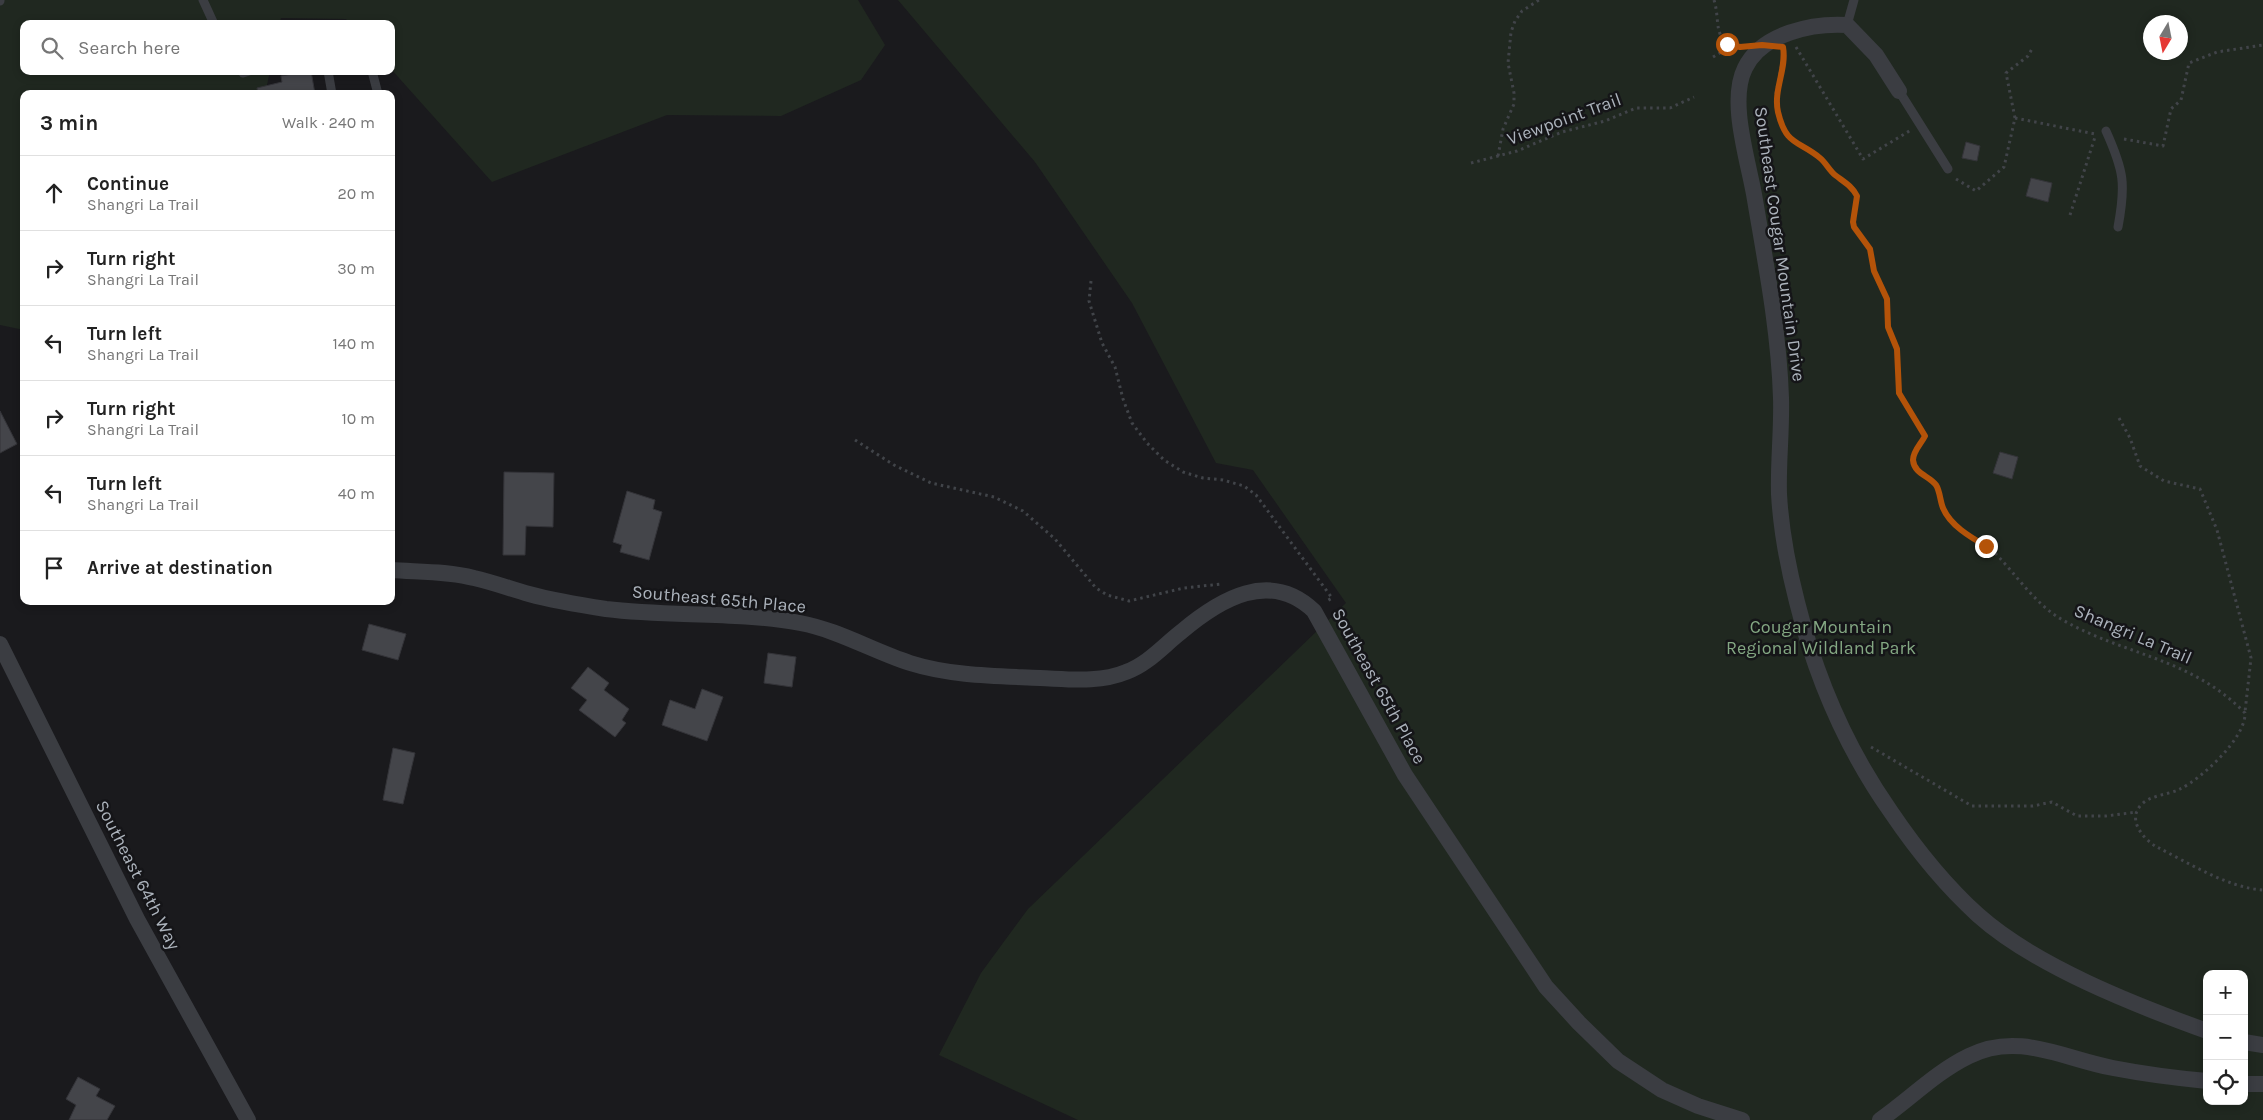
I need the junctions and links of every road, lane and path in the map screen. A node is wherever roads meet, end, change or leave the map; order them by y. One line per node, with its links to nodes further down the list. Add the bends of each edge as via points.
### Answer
1 (203, 0): 5 (lane)
2 (1539, 0): 23 (path, via 1522,11 1511,32 1508,63 1514,104 1503,129)
3 (1714, 0): 10 (path, via 1719,34)
4 (1854, 0): 6 (lane)
5 (212, 20)
6 (1847, 25): 7 (street, Southeast Cougar Mountain Drive, via 1812,26); 17 (street, via 1876,55)
7 (1788, 34): 9 (street, Southeast Cougar Mountain Drive); 20 (path, via 1863,159)
8 (2263, 44): 21 (path, via 2217,52 2189,63 2181,100 2171,109 2163,146)
9 (1766, 45): 10 (path); 35 (path, Shangri La Trail, via 1783,47 1776,102 1786,134 1799,146 1820,157 1836,176 1853,188 1857,196 1854,227 1870,249 1874,271 1887,299 1888,327 1897,349 1899,393 1925,436 1913,462 1918,472 1936,485 1944,510 1963,532 1993,551 2060,618 2204,679); 39 (street, Southeast Cougar Mountain Drive, via 1747,64 1741,77 1739,110 1766,264 1780,374 1782,523 1787,560 1807,640 1839,726 1896,820 1950,888 1980,917 2030,951 2088,982)
10 (1732, 46): 12 (path)
11 (2033, 47): 19 (path, via 2028,56 2006,72)
12 (1713, 57)
13 (329, 75): 15 (lane)
14 (373, 75): 16 (lane)
15 (331, 90)
16 (377, 90)
17 (1900, 91): 20 (lane)
18 (1694, 97): 23 (path, Viewpoint Trail, via 1670,108 1636,108 1605,122 1562,132)
19 (2015, 118): 22 (path); 25 (path, via 2004,167 1976,191 1959,181)
20 (1920, 125): 25 (lane)
21 (2107, 133): 22 (path); 27 (lane, via 2124,186)
22 (2096, 134): 26 (path)
23 (1498, 156): 24 (path, Viewpoint Trail)
24 (1471, 163)
25 (1948, 169)
26 (2070, 215)
27 (2118, 227)
28 (1091, 281): 33 (path, via 1089,301 1132,422 1164,460 1183,472 1244,486 1256,495 1332,598)
29 (2119, 418): 35 (path, via 2140,466 2164,481 2200,489 2217,530 2251,658)
30 (855, 440): 32 (path, via 894,465 931,483 994,497 1023,511 1106,595 1129,601 1184,588)
31 (395, 570): 33 (street, Southeast 65th Place, via 473,577 532,595 609,609 799,623 835,633 912,664 948,672 1072,680 1126,672 1148,660 1197,619 1246,592 1280,590 1301,599)
32 (1227, 584)
33 (1314, 610): 46 (street, Southeast 65th Place, via 1405,775 1546,987 1618,1062 1662,1090)
34 (0, 644): 45 (street, Southeast 64th Way, via 137,919)
35 (2245, 713): 37 (path, via 2245,721 2236,736 2199,777 2179,789 2145,801)
36 (1868, 744): 37 (path, via 1972,806 2033,806 2052,802 2077,816)
37 (2137, 812): 38 (path, via 2141,833 2155,846 2212,874 2251,889)
38 (2263, 890)
39 (2203, 1029)
40 (2248, 1043): 41 (street)
41 (2263, 1045)
42 (2203, 1081): 47 (street, via 2111,1068 2026,1045 2000,1047 1970,1055 1936,1076)
43 (2248, 1084): 44 (street)
44 (2263, 1084)
45 (248, 1120)
46 (1742, 1120)
47 (1880, 1120)

